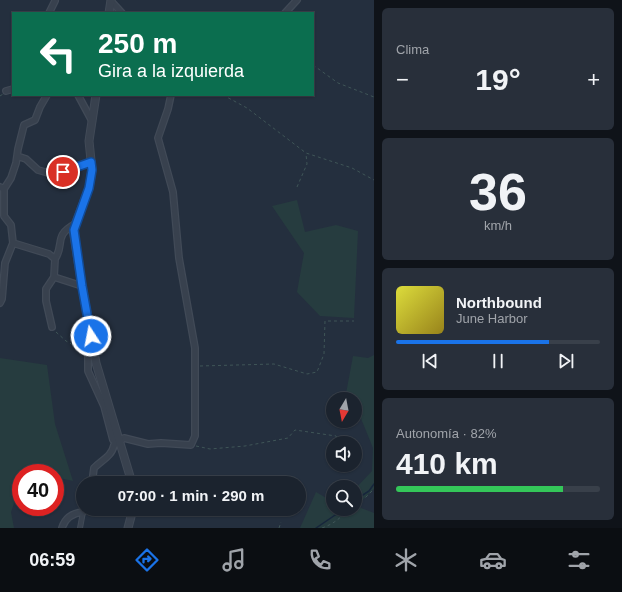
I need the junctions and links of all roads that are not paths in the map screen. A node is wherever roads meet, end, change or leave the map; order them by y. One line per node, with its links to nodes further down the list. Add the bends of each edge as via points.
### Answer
1 (55, 0): 4 (street)
2 (111, 0): 5 (street); 6 (street)
3 (297, 0): 7 (street)
4 (49, 12)
5 (109, 12)
6 (121, 12)
7 (286, 12)
8 (12, 89): 9 (street)
9 (6, 91)
10 (45, 96): 15 (street, via 35,120 24,125)
11 (79, 96): 14 (street)
12 (96, 96): 14 (street)
13 (171, 96): 27 (street, via 158,138 173,192 179,258 195,348 195,436 191,445 148,444 124,438)
14 (92, 121): 16 (street, via 89,141)
15 (17, 156): 16 (street, via 38,170 52,174); 17 (street, via 11,178)
16 (91, 162): 19 (street, via 89,188)
17 (2, 188): 18 (street)
18 (2, 216): 20 (street, via 10,225)
19 (75, 224): 21 (street, via 62,235); 23 (street)
20 (13, 242): 21 (street, via 49,254); 24 (street, via 4,263)
21 (55, 259): 22 (street)
22 (54, 277): 23 (street); 25 (street, via 46,289)
23 (82, 286): 26 (street)
24 (0, 302)
25 (52, 327)
26 (91, 352): 27 (street); 27 (street, via 88,371 104,406 112,440)
27 (120, 442): 28 (street, via 114,445 109,456 94,468); 29 (street)
28 (93, 476)
29 (130, 476)
30 (76, 513): 33 (street, via 69,516)
31 (82, 516): 34 (street)
32 (131, 516): 35 (street)
33 (62, 528)
34 (80, 528)
35 (128, 528)

